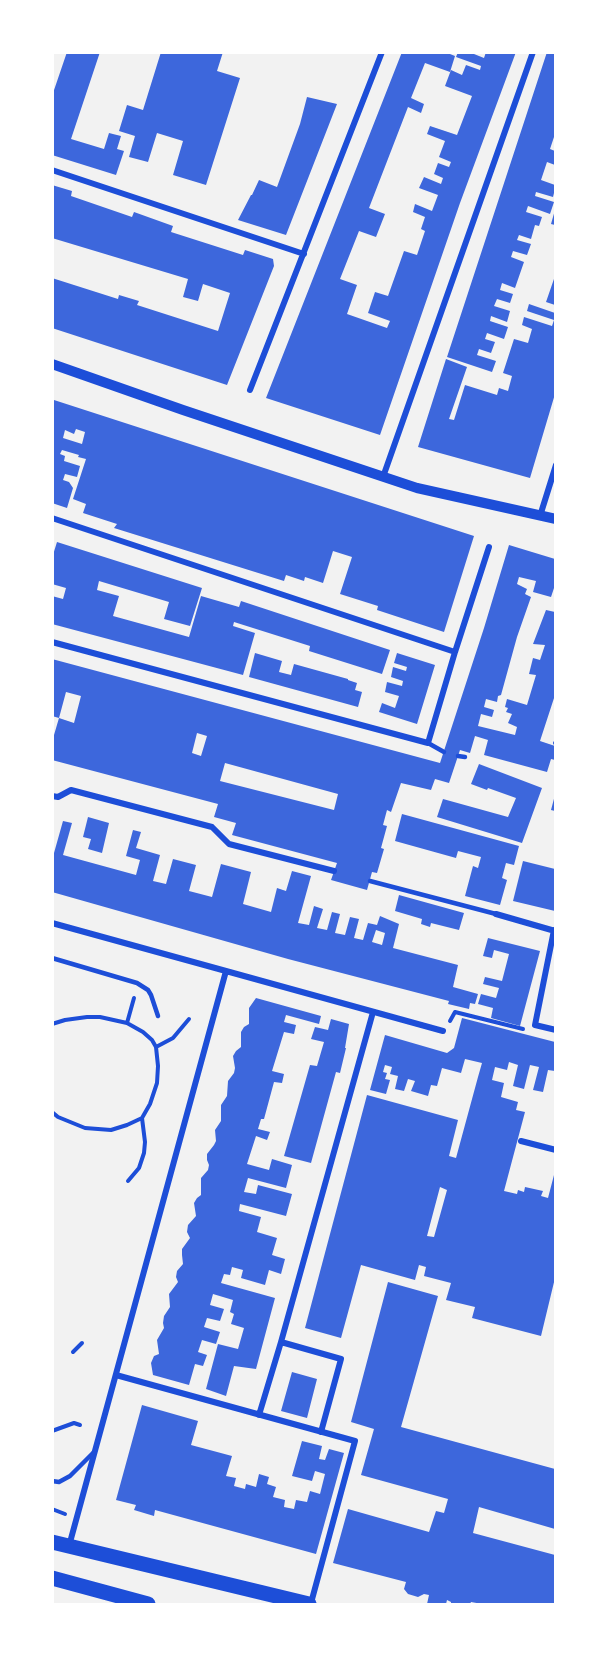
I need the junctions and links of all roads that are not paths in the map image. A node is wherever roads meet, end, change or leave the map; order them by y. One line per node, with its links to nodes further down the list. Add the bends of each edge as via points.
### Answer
1 (382, 52): 4 (street)
2 (533, 52): 8 (street)
3 (52, 170): 4 (street)
4 (304, 254): 6 (street)
5 (52, 364): 8 (street)
6 (250, 390)
7 (555, 465): 9 (street)
8 (383, 477): 9 (street)
9 (540, 516): 11 (street)
10 (52, 518): 14 (street)
11 (555, 519)
12 (489, 547): 14 (street)
13 (52, 642): 15 (street)
14 (455, 652): 15 (street)
15 (428, 743): 16 (lane)
16 (444, 752)
17 (458, 756): 18 (lane)
18 (465, 757)
19 (52, 796): 20 (street, via 71,790 212,827 229,844)
20 (334, 871)
21 (370, 881): 22 (lane)
22 (496, 914): 24 (street)
23 (52, 923): 26 (street)
24 (555, 931): 29 (street, via 535,1025)
25 (52, 958): 28 (lane, via 138,983 148,990)
26 (226, 971): 27 (street); 34 (street)
27 (374, 1012): 30 (street); 33 (street)
28 (158, 1016)
29 (555, 1029)
30 (443, 1031)
31 (521, 1141): 32 (street)
32 (555, 1150)
33 (281, 1342): 35 (street); 36 (street, via 341,1359)
34 (116, 1375): 35 (street); 37 (street)
35 (259, 1415): 36 (street)
36 (321, 1432): 43 (street, via 355,1441)
37 (95, 1451): 38 (lane, via 70,1476); 40 (street)
38 (52, 1481)
39 (52, 1542): 40 (main road)
40 (69, 1547): 43 (main road)
41 (52, 1578): 42 (main road)
42 (148, 1605)
43 (310, 1605)

